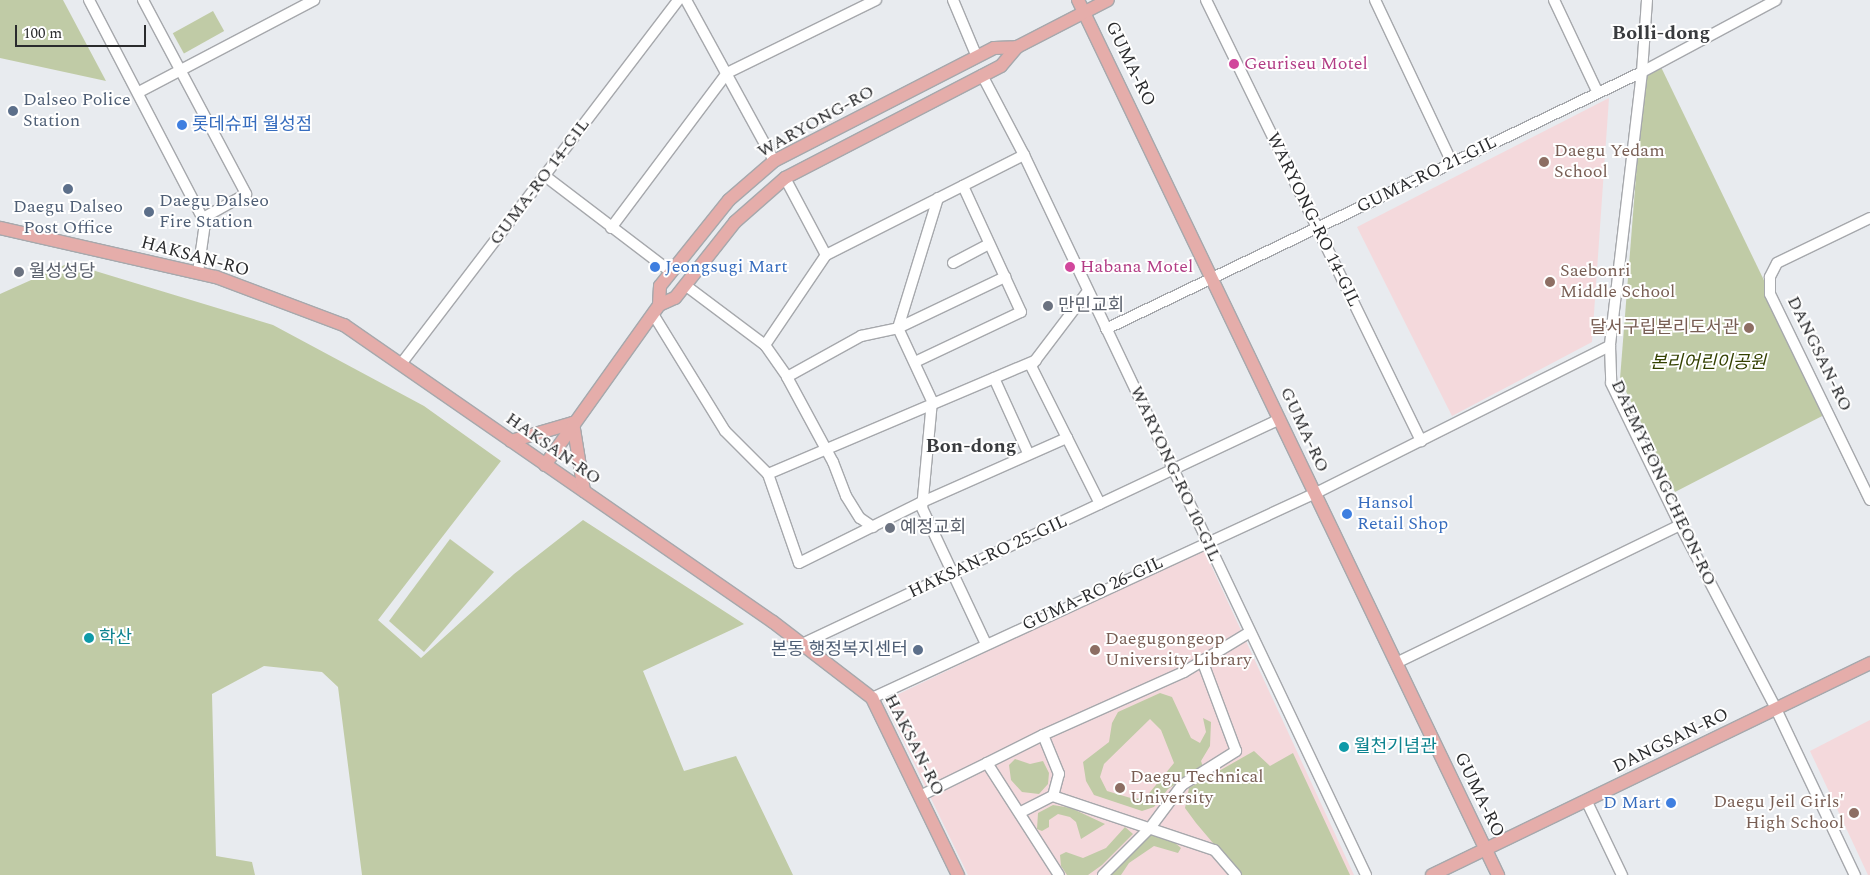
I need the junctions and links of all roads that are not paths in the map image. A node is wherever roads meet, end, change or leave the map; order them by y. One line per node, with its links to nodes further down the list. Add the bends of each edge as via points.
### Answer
1 (89, 0): 23 (street)
2 (143, 0): 18 (street)
3 (314, 0): 18 (street)
4 (678, 0): 27 (street, GUMA-RO 14-GIL)
5 (686, 0): 20 (street)
6 (876, 0): 20 (street)
7 (953, 0): 17 (street)
8 (1078, 0): 15 (main road, GUMA-RO)
9 (1108, 0): 15 (main road, WARYONG-RO)
10 (1206, 0): 35 (street, WARYONG-RO 14-GIL)
11 (1554, 0): 22 (street)
12 (1647, 0): 19 (street, DAEMYEONGCHEON-RO)
13 (1771, 1): 19 (street, GUMA-RO 21-GIL)
14 (1380, 2): 26 (street)
15 (1085, 13): 16 (main road, WARYONG-RO); 42 (main road, GUMA-RO)
16 (1017, 47): 17 (main road, WARYONG-RO, via 994,48); 21 (main road, WARYONG-RO, via 1002,66)
17 (977, 57): 25 (main road, WARYONG-RO)
18 (182, 71): 23 (street); 31 (street, via 246,194)
19 (1642, 72): 22 (street, GUMA-RO 21-GIL); 49 (street, DAEMYEONGCHEON-RO)
20 (727, 73): 25 (street); 34 (street)
21 (982, 75): 24 (street, WARYONG-RO 10-GIL); 28 (main road, WARYONG-RO)
22 (1597, 91): 26 (street, GUMA-RO 21-GIL)
23 (138, 92): 31 (street)
24 (1024, 155): 29 (street); 44 (street, WARYONG-RO 10-GIL)
25 (774, 161): 40 (main road, WARYONG-RO, via 728,200)
26 (1452, 163): 35 (street, GUMA-RO 21-GIL)
27 (545, 176): 34 (street); 52 (street, GUMA-RO 14-GIL)
28 (785, 178): 37 (street); 43 (main road, WARYONG-RO, via 735,222)
29 (963, 186): 30 (street); 36 (street)
30 (938, 198): 37 (street); 46 (street)
31 (202, 218): 39 (street, via 205,223)
32 (1870, 218): 68 (street, DANGSAN-RO, via 1777,263 1770,277 1770,294)
33 (0, 228): 39 (main road, HAKSAN-RO)
34 (611, 228): 40 (street)
35 (1317, 228): 42 (street, GUMA-RO 21-GIL); 59 (street, WARYONG-RO 14-GIL)
36 (990, 244): 38 (street); 41 (street)
37 (826, 255): 48 (street)
38 (953, 263)
39 (198, 272): 52 (main road, HAKSAN-RO, via 344,325)
40 (671, 272): 45 (main road, WARYONG-RO, via 660,286)
41 (1004, 277): 46 (street); 51 (street, via 1021,312)
42 (1213, 279): 47 (street, GUMA-RO 21-GIL); 56 (main road, GUMA-RO)
43 (685, 285): 45 (main road, WARYONG-RO, via 675,298); 48 (street)
44 (1088, 291): 47 (street, WARYONG-RO 10-GIL); 50 (street)
45 (656, 310): 57 (main road, WARYONG-RO); 65 (street, via 726,431)
46 (898, 328): 51 (street); 53 (street, via 861,336)
47 (1106, 329): 64 (street, WARYONG-RO 10-GIL)
48 (765, 345): 53 (street)
49 (1610, 346): 59 (street, GUMA-RO 26-GIL); 71 (street, DAEMYEONGCHEON-RO, via 1611,383)
50 (1036, 360): 54 (street); 58 (street, via 1031,366)
51 (915, 362): 55 (street)
52 (401, 364): 60 (main road, HAKSAN-RO)
53 (787, 378): 61 (street)
54 (994, 378): 55 (street); 62 (street)
55 (932, 401): 61 (street); 69 (street)
56 (1280, 419): 64 (street, HAKSAN-RO 25-GIL); 67 (main road, GUMA-RO)
57 (573, 423): 60 (main road); 63 (main road, WARYONG-RO); 66 (main road)
58 (1067, 438): 62 (street); 70 (street)
59 (1421, 440): 67 (street, GUMA-RO 26-GIL)
60 (511, 441): 63 (main road, HAKSAN-RO)
61 (824, 449): 65 (street); 72 (street, via 833,462 846,496 860,518)
62 (1028, 453): 69 (street)
63 (545, 465): 66 (main road, HAKSAN-RO)
64 (1173, 470): 70 (street, HAKSAN-RO 25-GIL); 73 (street, WARYONG-RO 10-GIL)
65 (768, 474): 72 (street, via 800,563)
66 (584, 491): 76 (main road, HAKSAN-RO)
67 (1314, 494): 73 (street, GUMA-RO 26-GIL); 79 (main road, GUMA-RO)
68 (1870, 500)
69 (920, 503): 72 (street); 74 (street)
70 (1100, 504): 74 (street, HAKSAN-RO 25-GIL)
71 (1680, 524): 79 (street); 82 (street, DAEMYEONGCHEON-RO)
72 (873, 526)
73 (1207, 541): 75 (street, WARYONG-RO 10-GIL); 77 (street, GUMA-RO 26-GIL)
74 (953, 573): 76 (street, HAKSAN-RO 25-GIL); 77 (street)
75 (1250, 632): 78 (street); 95 (street, WARYONG-RO 10-GIL)
76 (802, 644): 81 (main road, HAKSAN-RO)
77 (986, 644): 81 (street, GUMA-RO 26-GIL)
78 (1202, 660): 83 (street, via 1184,672); 89 (street, via 1236,751 1182,785)
79 (1396, 663): 90 (main road, GUMA-RO)
80 (1870, 663): 82 (main road, DANGSAN-RO)
81 (872, 698): 85 (main road, HAKSAN-RO)
82 (1776, 709): 87 (main road, DANGSAN-RO); 99 (street, DAEMYEONGCHEON-RO)
83 (1043, 735): 84 (street); 86 (street, via 1059,774)
84 (987, 763): 85 (street); 88 (street)
85 (920, 796): 91 (main road, HAKSAN-RO)
86 (1053, 796): 88 (street); 89 (street)
87 (1587, 802): 90 (main road, DANGSAN-RO); 98 (street)
88 (1021, 812): 92 (street)
89 (1150, 828): 93 (street); 94 (street, via 1214,850)
90 (1486, 849): 96 (main road, DANGSAN-RO); 97 (main road, GUMA-RO)
91 (958, 875)
92 (1059, 875)
93 (1103, 875)
94 (1236, 875)
95 (1366, 875)
96 (1432, 875)
97 (1498, 875)
98 (1622, 875)
99 (1855, 875)

